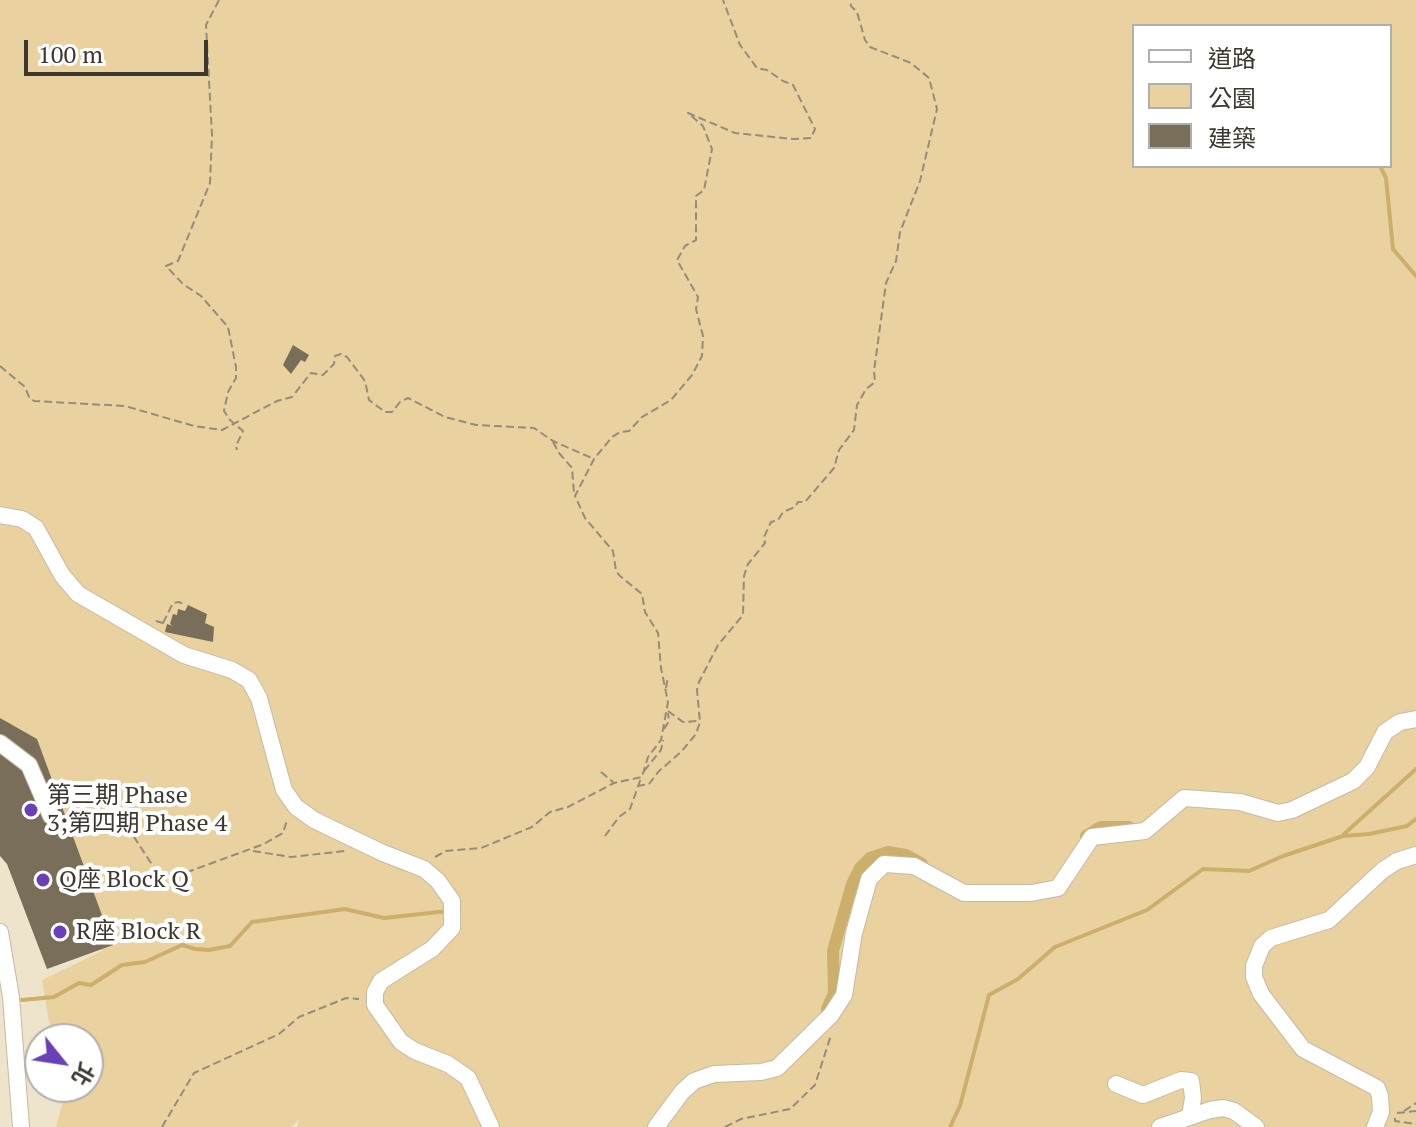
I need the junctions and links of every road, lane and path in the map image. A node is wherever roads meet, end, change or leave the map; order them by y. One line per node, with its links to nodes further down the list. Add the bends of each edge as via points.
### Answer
1 (219, 0): 5 (path, via 206,25 210,183 178,261 166,266 228,327 236,378 224,411)
2 (723, 0): 8 (path, via 740,45 757,68 793,85 815,129 811,138 793,139 735,133 688,113 703,126 712,149 704,190 696,196 696,240 677,260 698,297 702,356 671,400 629,431 617,433)
3 (850, 0): 17 (path, via 870,47 911,63 929,78 938,117 886,283 875,382 857,405 854,430 834,468 805,502 771,522 765,543 748,564 743,615 718,645 699,682)
4 (0, 366): 5 (path, via 34,401 125,406 217,430)
5 (235, 425): 6 (path, via 292,397 311,373 323,375 341,354 365,381 369,400 385,412 408,398 445,417 476,425 534,428); 7 (path, via 243,431)
6 (553, 441): 8 (path); 9 (path, via 572,468)
7 (237, 450)
8 (594, 459): 9 (path)
9 (575, 496): 14 (path, via 585,518 613,551 620,576 643,596 645,612 658,633)
10 (0, 515): 27 (street, via 36,528 78,594 184,655 249,680 290,801 314,820)
11 (186, 605): 12 (path, via 173,603)
12 (162, 624)
13 (668, 676): 14 (path)
14 (664, 691): 15 (path)
15 (667, 710): 17 (path, via 683,722); 20 (path, via 662,735)
16 (1416, 719): 45 (street, via 1389,728 1357,778 1292,810 1278,813 1240,802 1184,798 1145,831 1092,837 1058,888 964,893 914,866 884,864 869,879 844,995 831,1015 777,1068 694,1081)
17 (700, 722): 22 (path, via 681,752 649,784)
18 (0, 743): 25 (street, via 29,765)
19 (601, 772): 21 (path)
20 (642, 777): 21 (path); 22 (path)
21 (614, 783): 30 (path, via 550,812 532,827 481,848 446,851)
22 (637, 786): 26 (path, via 630,809)
23 (80, 810): 28 (path, via 127,831 153,866 174,877)
24 (289, 815): 28 (path, via 283,833)
25 (51, 816)
26 (605, 836)
27 (365, 845): 28 (path, via 304,857); 32 (street, via 432,874 454,911 446,936 381,981)
28 (252, 850)
29 (1416, 855): 49 (street, via 1388,866 1329,920 1271,938 1254,966 1261,994 1303,1049 1377,1088 1381,1112)
30 (427, 861)
31 (0, 932): 42 (street)
32 (375, 1005): 43 (path, via 346,998 194,1073); 44 (street, via 401,1042 468,1078)
33 (833, 1031): 46 (path, via 815,1085 790,1109)
34 (1116, 1084): 40 (street, via 1143,1095 1191,1081)
35 (1416, 1103): 37 (path)
36 (1416, 1111): 37 (path)
37 (1403, 1112): 39 (path)
38 (1390, 1113): 39 (path)
39 (1395, 1113): 41 (path, via 1395,1121)
40 (1190, 1116): 47 (street); 48 (street, via 1223,1108)
41 (1416, 1124)
42 (21, 1127)
43 (162, 1127)
44 (491, 1127)
45 (656, 1127)
46 (725, 1127)
47 (1160, 1127)
48 (1256, 1127)
49 (1375, 1127)

